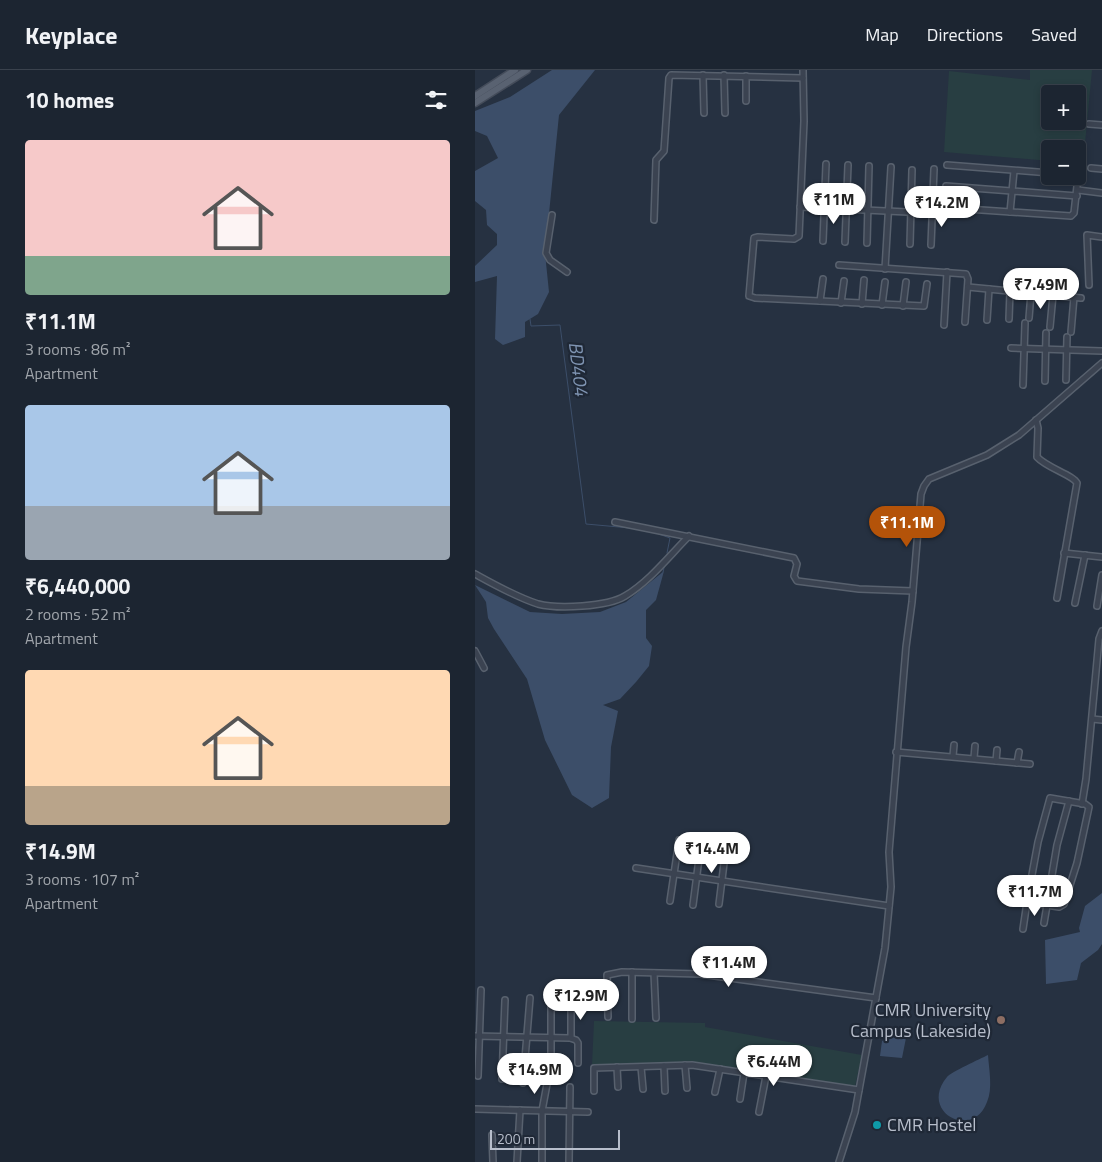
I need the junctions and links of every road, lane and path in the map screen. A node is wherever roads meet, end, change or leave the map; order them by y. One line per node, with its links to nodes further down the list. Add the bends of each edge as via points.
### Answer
1 (515, 70): 8 (main road)
2 (527, 70): 10 (main road)
3 (803, 70): 7 (street)
4 (724, 75): 5 (street); 6 (street); 12 (street)
5 (703, 76): 11 (street); 40 (street, via 676,74 669,78 664,151 656,160)
6 (746, 76): 7 (street); 9 (street)
7 (803, 78): 31 (street)
8 (475, 96)
9 (746, 101)
10 (475, 103)
11 (704, 113)
12 (725, 113)
13 (1089, 124): 14 (street)
14 (1102, 125)
15 (826, 164): 32 (street)
16 (848, 165): 33 (street)
17 (947, 165): 24 (street)
18 (869, 166): 34 (street)
19 (891, 167): 35 (street)
20 (1091, 168): 22 (street)
21 (934, 169): 36 (street)
22 (1102, 169)
23 (912, 170): 37 (street)
24 (1014, 171): 25 (street); 28 (street)
25 (1041, 173)
26 (1077, 185): 29 (street)
27 (946, 186): 28 (street)
28 (1012, 191): 29 (street); 38 (street)
29 (1077, 193): 30 (street); 38 (street, via 1071,216)
30 (1102, 193)
31 (800, 207): 32 (street); 65 (street, via 798,238 754,238 749,296)
32 (824, 208): 33 (street); 42 (street)
33 (846, 209): 34 (street); 43 (street)
34 (868, 210): 35 (street); 44 (street)
35 (890, 211): 37 (street); 48 (street)
36 (932, 211): 37 (street); 38 (street, via 938,206); 46 (street)
37 (911, 212): 45 (street)
38 (1010, 212)
39 (552, 215): 49 (street, via 547,253 550,260)
40 (654, 220)
41 (1102, 238): 57 (street, via 1087,235)
42 (823, 241)
43 (845, 242)
44 (867, 243)
45 (910, 244)
46 (931, 245)
47 (839, 265): 48 (street)
48 (885, 268): 50 (street)
49 (567, 272)
50 (947, 272): 58 (street, via 966,274); 75 (street)
51 (823, 279): 65 (street)
52 (844, 280): 66 (street)
53 (864, 280): 67 (street)
54 (885, 282): 68 (street)
55 (906, 282): 69 (street)
56 (927, 284): 69 (street, via 924,306)
57 (1089, 285)
58 (968, 287): 59 (street); 73 (street)
59 (989, 289): 60 (street); 72 (street)
60 (1010, 291): 61 (street); 71 (street)
61 (1031, 293): 62 (street); 70 (street)
62 (1053, 295): 63 (street); 76 (street)
63 (1074, 297): 64 (street); 81 (street)
64 (1081, 298)
65 (820, 301): 66 (street)
66 (841, 302): 67 (street)
67 (862, 304): 68 (street)
68 (882, 305): 69 (street)
69 (903, 306)
70 (1029, 318)
71 (1009, 319)
72 (987, 320)
73 (965, 322)
74 (1025, 323): 79 (street)
75 (944, 325)
76 (1050, 327)
77 (1046, 333): 80 (street)
78 (1011, 348): 79 (street)
79 (1024, 349): 80 (street); 86 (street)
80 (1046, 350): 81 (street); 85 (street)
81 (1067, 350): 82 (street); 84 (street)
82 (1102, 351)
83 (1102, 363): 87 (street)
84 (1066, 380)
85 (1045, 381)
86 (1023, 385)
87 (1036, 420): 90 (street, via 1037,457 1077,483); 95 (street, via 987,455 925,483 919,510)
88 (615, 522): 89 (street)
89 (689, 536): 93 (street, via 642,584 624,597 606,604 539,604); 95 (street, via 794,558 797,581 859,589)
90 (1065, 553): 91 (street); 96 (street)
91 (1085, 555): 92 (street); 97 (street)
92 (1102, 557)
93 (475, 574)
94 (1102, 575): 98 (street)
95 (913, 591): 107 (street)
96 (1057, 598)
97 (1075, 603)
98 (1097, 606)
99 (1102, 632): 102 (street, via 1099,635)
100 (475, 651): 101 (street)
101 (484, 668)
102 (1092, 719): 103 (street); 115 (street)
103 (1102, 720)
104 (954, 745): 109 (street)
105 (975, 746): 110 (street)
106 (997, 750): 111 (street)
107 (896, 752): 109 (street); 128 (street)
108 (1019, 752): 112 (street)
109 (953, 756): 110 (street)
110 (974, 758): 111 (street)
111 (996, 760): 112 (street)
112 (1017, 763): 113 (street)
113 (1030, 764)
114 (1069, 801): 115 (street); 124 (street, via 1050,798 1048,802); 127 (street, via 1057,845)
115 (1083, 804): 127 (street, via 1089,807 1077,863 1063,904 1059,907)
116 (679, 840): 120 (street)
117 (701, 843): 121 (street)
118 (726, 847): 122 (street)
119 (635, 868): 120 (street)
120 (674, 874): 121 (street); 123 (street)
121 (697, 877): 122 (street); 126 (street)
122 (721, 881): 125 (street); 128 (street)
123 (670, 901)
124 (1027, 902): 127 (street); 130 (street)
125 (719, 904)
126 (693, 905)
127 (1047, 905): 129 (street)
128 (889, 906): 135 (street)
129 (1044, 923)
130 (1023, 929)
131 (632, 972): 132 (street); 139 (street, via 607,975); 141 (street)
132 (654, 973): 135 (street, via 700,974); 140 (street)
133 (481, 990): 142 (street)
134 (530, 998): 143 (street)
135 (876, 998): 164 (street)
136 (505, 1000): 144 (street)
137 (551, 1002): 145 (street)
138 (571, 1004): 146 (street)
139 (608, 1017)
140 (656, 1018)
141 (632, 1019)
142 (477, 1036): 144 (street); 155 (street)
143 (527, 1036): 144 (street); 145 (street); 158 (street)
144 (503, 1037): 157 (street)
145 (551, 1037): 146 (street); 153 (street)
146 (571, 1038): 147 (street, via 578,1043)
147 (578, 1063)
148 (685, 1065): 149 (street); 152 (street); 163 (street)
149 (664, 1066): 151 (street); 166 (street)
150 (617, 1067): 151 (street); 161 (street); 165 (street, via 594,1068)
151 (641, 1067): 162 (street)
152 (720, 1069): 154 (street); 167 (street)
153 (551, 1073)
154 (744, 1073): 156 (street); 168 (street)
155 (478, 1076)
156 (766, 1076): 164 (street); 174 (street)
157 (502, 1078)
158 (523, 1083)
159 (547, 1084): 171 (street)
160 (570, 1087): 172 (street)
161 (618, 1088)
162 (643, 1088)
163 (687, 1088)
164 (859, 1090): 180 (street)
165 (594, 1091)
166 (665, 1091)
167 (715, 1092)
168 (740, 1099)
169 (475, 1109): 170 (street)
170 (520, 1110): 171 (street); 177 (street)
171 (542, 1111): 172 (street); 178 (street)
172 (569, 1112): 173 (street); 179 (street)
173 (588, 1112)
174 (759, 1112)
175 (491, 1135): 176 (street)
176 (493, 1162)
177 (517, 1162)
178 (542, 1162)
179 (569, 1162)
180 (839, 1162)

